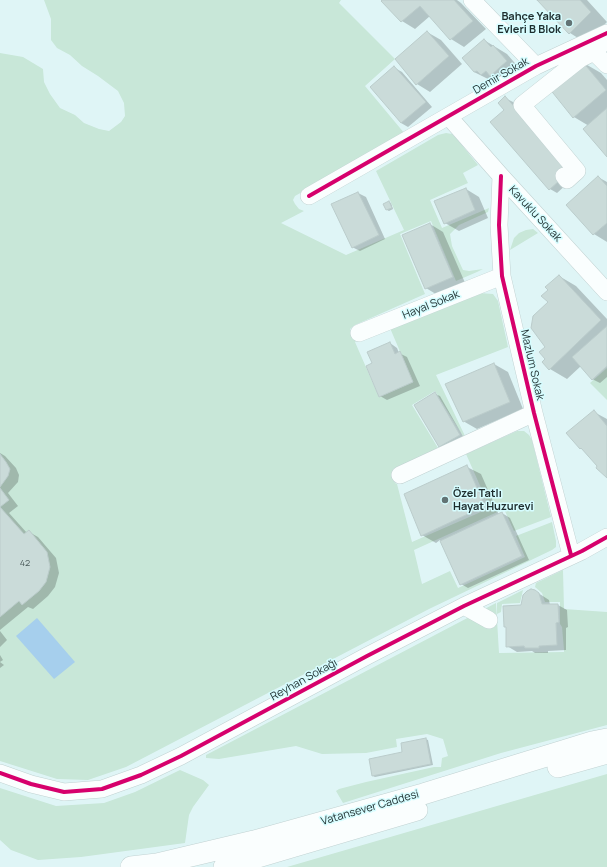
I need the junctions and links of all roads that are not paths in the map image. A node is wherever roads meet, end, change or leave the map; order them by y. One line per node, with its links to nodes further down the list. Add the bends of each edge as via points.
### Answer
1 (472, 0): 5 (street)
2 (607, 33): 5 (street, Demir Sokak)
3 (607, 40): 4 (street)
4 (594, 52): 6 (street); 9 (street, via 580,59 522,105 577,171 567,180)
5 (536, 66): 7 (street, Demir Sokak)
6 (607, 66)
7 (449, 117): 8 (street, Kavuklu Sokak); 10 (street, Demir Sokak)
8 (501, 176): 11 (street, Mazlum Sokak, via 499,225); 12 (street, Kavuklu Sokak)
9 (564, 176)
10 (309, 196)
11 (502, 276): 13 (street, Hayal Sokak); 14 (street, Mazlum Sokak)
12 (607, 292)
13 (359, 333)
14 (534, 413): 15 (street); 18 (street, Mazlum Sokak)
15 (400, 475)
16 (607, 537): 18 (street, Reyhan Sokağı)
17 (607, 549): 18 (street)
18 (576, 553): 19 (street, Reyhan Sokağı)
19 (464, 606): 20 (street); 23 (street, Reyhan Sokağı, via 180,756 102,790 64,792)
20 (489, 620)
21 (607, 739): 24 (main road, Vatansever Caddesi, via 254,841 157,864)
22 (607, 753): 25 (main road, Vatansever Caddesi)
23 (0, 773)
24 (130, 867)
25 (224, 867)

